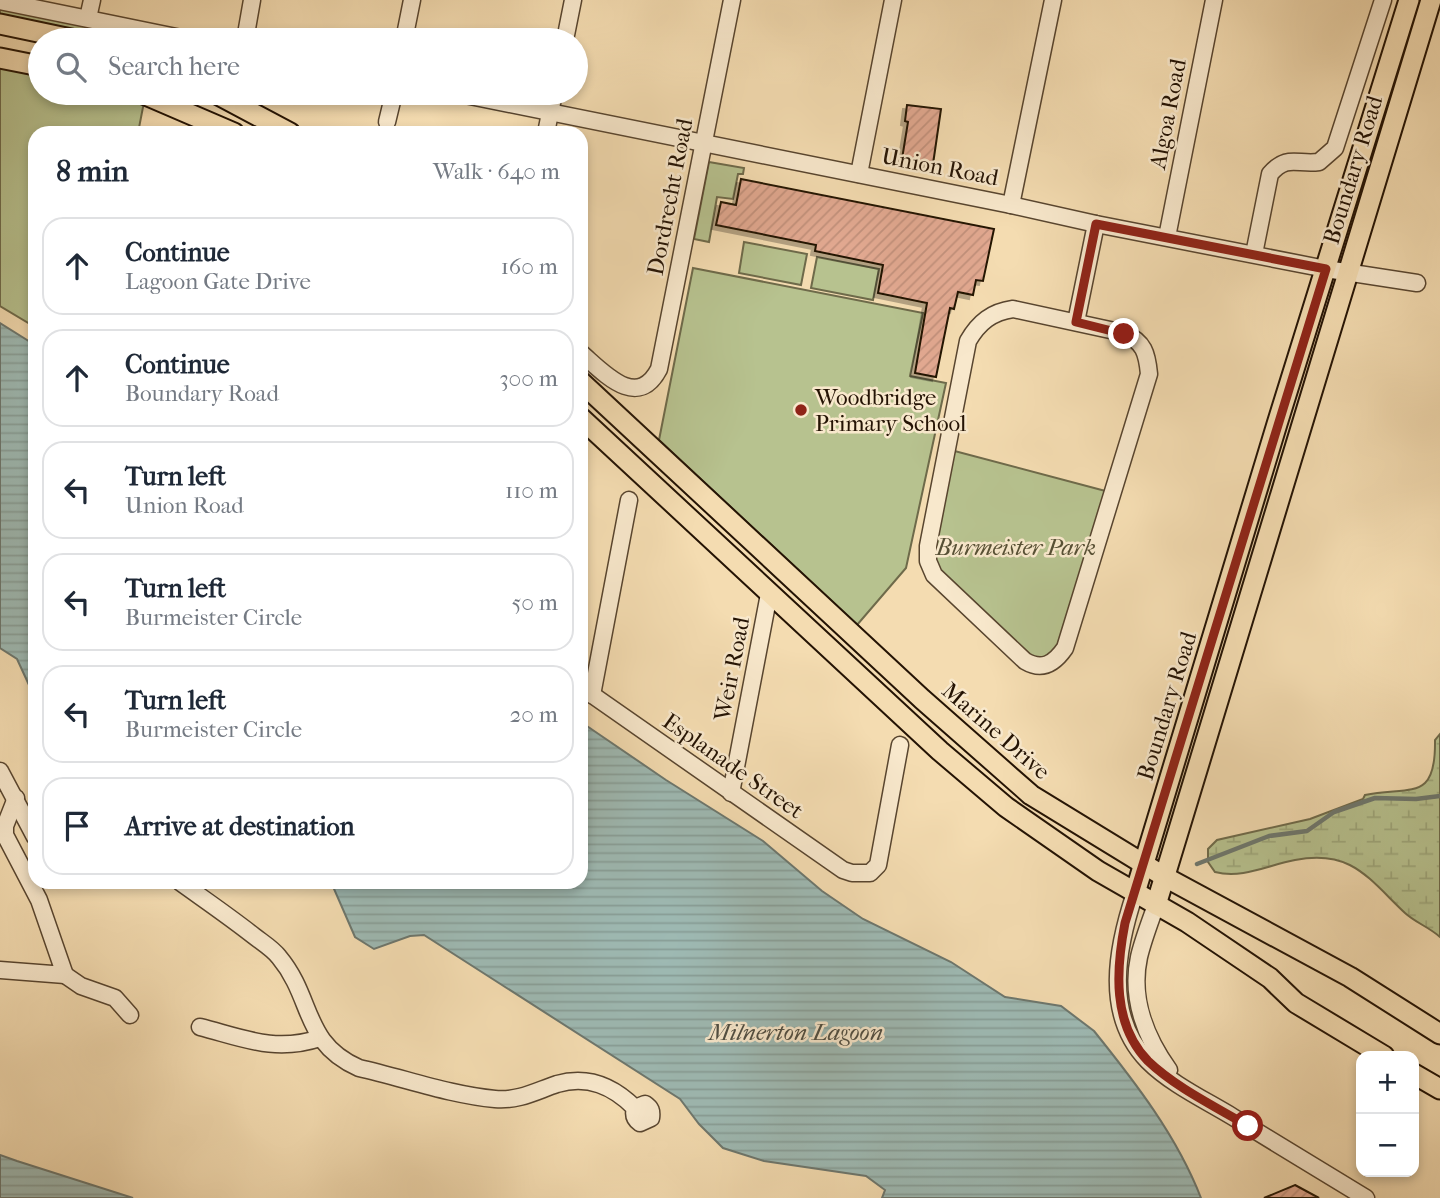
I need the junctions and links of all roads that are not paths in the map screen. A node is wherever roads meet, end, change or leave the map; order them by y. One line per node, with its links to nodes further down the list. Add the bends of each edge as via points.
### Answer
1 (92, 0): 13 (street)
2 (253, 0): 16 (street)
3 (412, 0): 17 (street)
4 (573, 0): 18 (street)
5 (732, 0): 32 (street, Dordrecht Road)
6 (894, 0): 33 (street)
7 (1053, 0): 34 (street)
8 (1214, 0): 36 (street, Algoa Road)
9 (1383, 0): 37 (street, via 1335,148 1319,163 1286,161 1270,174)
10 (1409, 0): 38 (main road, Boundary Road)
11 (1431, 0): 39 (main road, Boundary Road)
12 (0, 1): 13 (street)
13 (88, 18): 15 (street)
14 (0, 24): 19 (main road)
15 (135, 28)
16 (247, 28)
17 (406, 28)
18 (567, 28)
19 (28, 30)
20 (0, 58): 21 (main road)
21 (28, 64)
22 (169, 105): 29 (main road)
23 (243, 105): 30 (main road)
24 (391, 105): 28 (street)
25 (515, 105): 27 (street, Union Road)
26 (551, 105): 27 (street)
27 (550, 112): 31 (street); 32 (street, Union Road)
28 (387, 122)
29 (218, 126)
30 (278, 126)
31 (547, 126)
32 (703, 143): 33 (street, Union Road); 42 (street, Dordrecht Road, via 659,369 650,383 633,388 614,381)
33 (859, 174): 34 (street, Union Road)
34 (1011, 205): 35 (street, Union Road)
35 (1096, 224): 36 (street, Union Road); 41 (street)
36 (1167, 237): 37 (street, Union Road)
37 (1254, 254): 38 (street, Union Road)
38 (1326, 269): 39 (street, Union Road); 54 (main road, Boundary Road)
39 (1348, 273): 40 (street, Union Road); 55 (main road, Boundary Road)
40 (1417, 283)
41 (1076, 322): 41 (street, via 1013,309 1000,311 976,327 968,341 928,546 934,575 1025,661 1038,667 1050,664 1065,648 1149,374 1148,358 1137,339)
42 (588, 359)
43 (588, 389): 54 (main road, Marine Drive, via 922,699 1031,794)
44 (588, 425): 46 (main road)
45 (629, 500): 47 (street)
46 (769, 594): 51 (street, Weir Road); 59 (main road, via 988,793)
47 (588, 682)
48 (588, 692): 51 (street, Esplanade Street)
49 (900, 745): 51 (street, Esplanade Street, via 880,859 875,870 862,874 843,870)
50 (0, 771): 52 (street)
51 (732, 793)
52 (16, 798): 53 (street); 56 (street, via 5,835)
53 (28, 822)
54 (1144, 865): 55 (main road, Marine Drive); 59 (main road, Boundary Road)
55 (1165, 877): 60 (main road, Boundary Road); 65 (main road, Marine Drive, via 1350,977)
56 (28, 880)
57 (33, 889): 62 (street)
58 (189, 889): 66 (street, via 277,954 296,983)
59 (1135, 893): 60 (main road); 69 (street, via 1119,952 1119,997 1133,1038 1148,1060)
60 (1156, 905): 67 (main road, via 1270,978 1296,1003); 69 (street, via 1139,956 1138,996 1147,1035)
61 (0, 970): 62 (street)
62 (65, 975): 63 (street, via 115,998)
63 (130, 1015)
64 (200, 1027): 66 (street, via 272,1045)
65 (1440, 1034)
66 (320, 1038): 71 (street, via 342,1060 359,1068 495,1099 523,1098 560,1083 586,1083 617,1091)
67 (1376, 1051)
68 (1419, 1076): 70 (main road)
69 (1179, 1084): 72 (street)
70 (1440, 1089)
71 (635, 1108)
72 (1366, 1198)

